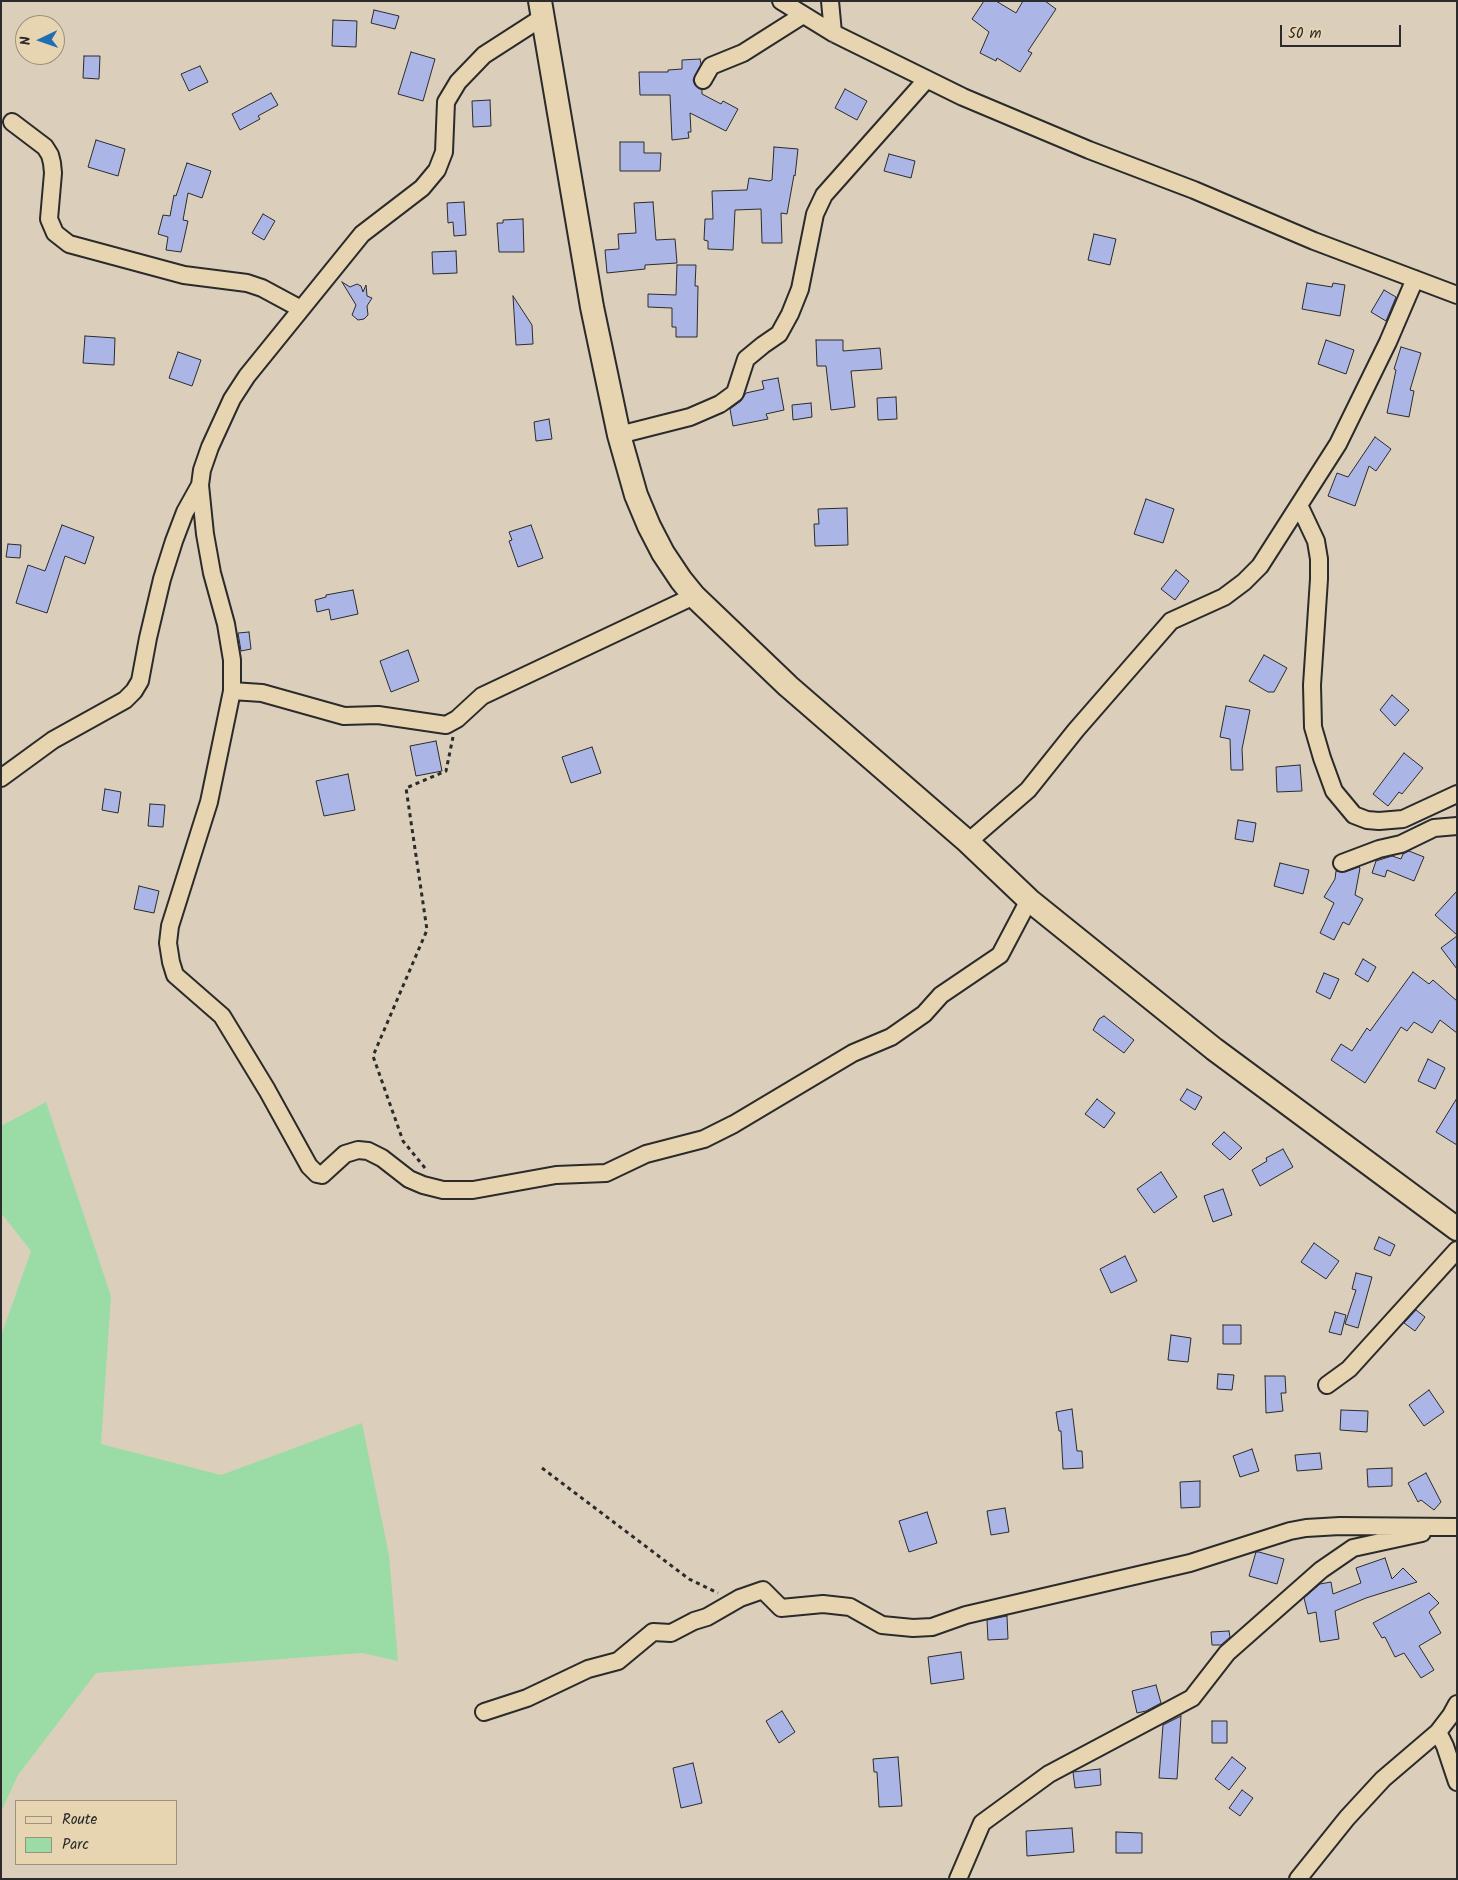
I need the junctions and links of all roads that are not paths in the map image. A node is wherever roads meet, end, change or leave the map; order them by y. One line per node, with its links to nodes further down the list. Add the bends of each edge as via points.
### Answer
1 (781, 1): 4 (street)
2 (830, 1): 5 (street)
3 (542, 9): 11 (street, via 484,55 458,82 446,102 444,152 437,170 422,188 362,234); 12 (street, via 592,307)
4 (803, 15): 5 (street); 7 (street, via 743,53 711,66)
5 (832, 33): 6 (street)
6 (927, 79): 9 (street, via 1080,146); 12 (street, via 824,195 815,214 800,289 790,314 779,334 746,359 735,393 720,404 690,417)
7 (703, 80)
8 (12, 122): 11 (street, via 45,147 50,155 53,173 49,219 55,233 69,244 184,275 248,283)
9 (1415, 279): 10 (street); 14 (street, via 1338,444)
10 (1457, 295)
11 (301, 309): 13 (street, via 232,399 210,447)
12 (620, 435): 15 (street, via 636,495 649,526 663,553)
13 (200, 485): 16 (street, via 208,554 232,660); 17 (street, via 174,541 162,579 140,681 134,691 125,700 53,740)
14 (1300, 505): 18 (street, via 1316,541 1319,559 1313,727 1334,791 1354,815 1379,821 1403,819); 20 (street, via 1260,566 1224,597 1171,621 1028,790)
15 (694, 596): 16 (street, via 482,696 446,725 378,715 344,716 262,693); 20 (street, via 788,686)
16 (232, 692): 22 (street, via 209,802 170,926 171,962 175,974 222,1016 316,1174 322,1175 345,1154 368,1151 409,1180 443,1190 473,1190 556,1175 606,1173 646,1154 712,1136 854,1053 891,1037 924,1014 941,995 1000,955)
17 (1, 778)
18 (1457, 794)
19 (1457, 826): 21 (street, via 1434,828 1401,844)
20 (968, 842): 22 (street)
21 (1342, 864)
22 (1029, 900): 23 (street, via 1214,1049)
23 (1457, 1229)
24 (1457, 1250): 25 (street, via 1349,1369)
25 (1327, 1385)
26 (1451, 1527): 28 (street, via 1340,1526 1290,1531 1190,1563 966,1615 932,1627 882,1625 850,1608 823,1604 781,1608 762,1590 671,1633 653,1632 618,1661 588,1669 527,1698); 31 (street, via 1353,1548 1321,1570 1226,1653 1192,1698 1049,1774 982,1823)
27 (1457, 1704): 29 (street)
28 (484, 1712)
29 (1438, 1732): 30 (street); 32 (street, via 1383,1779)
30 (1457, 1782)
31 (958, 1879)
32 (1298, 1879)

